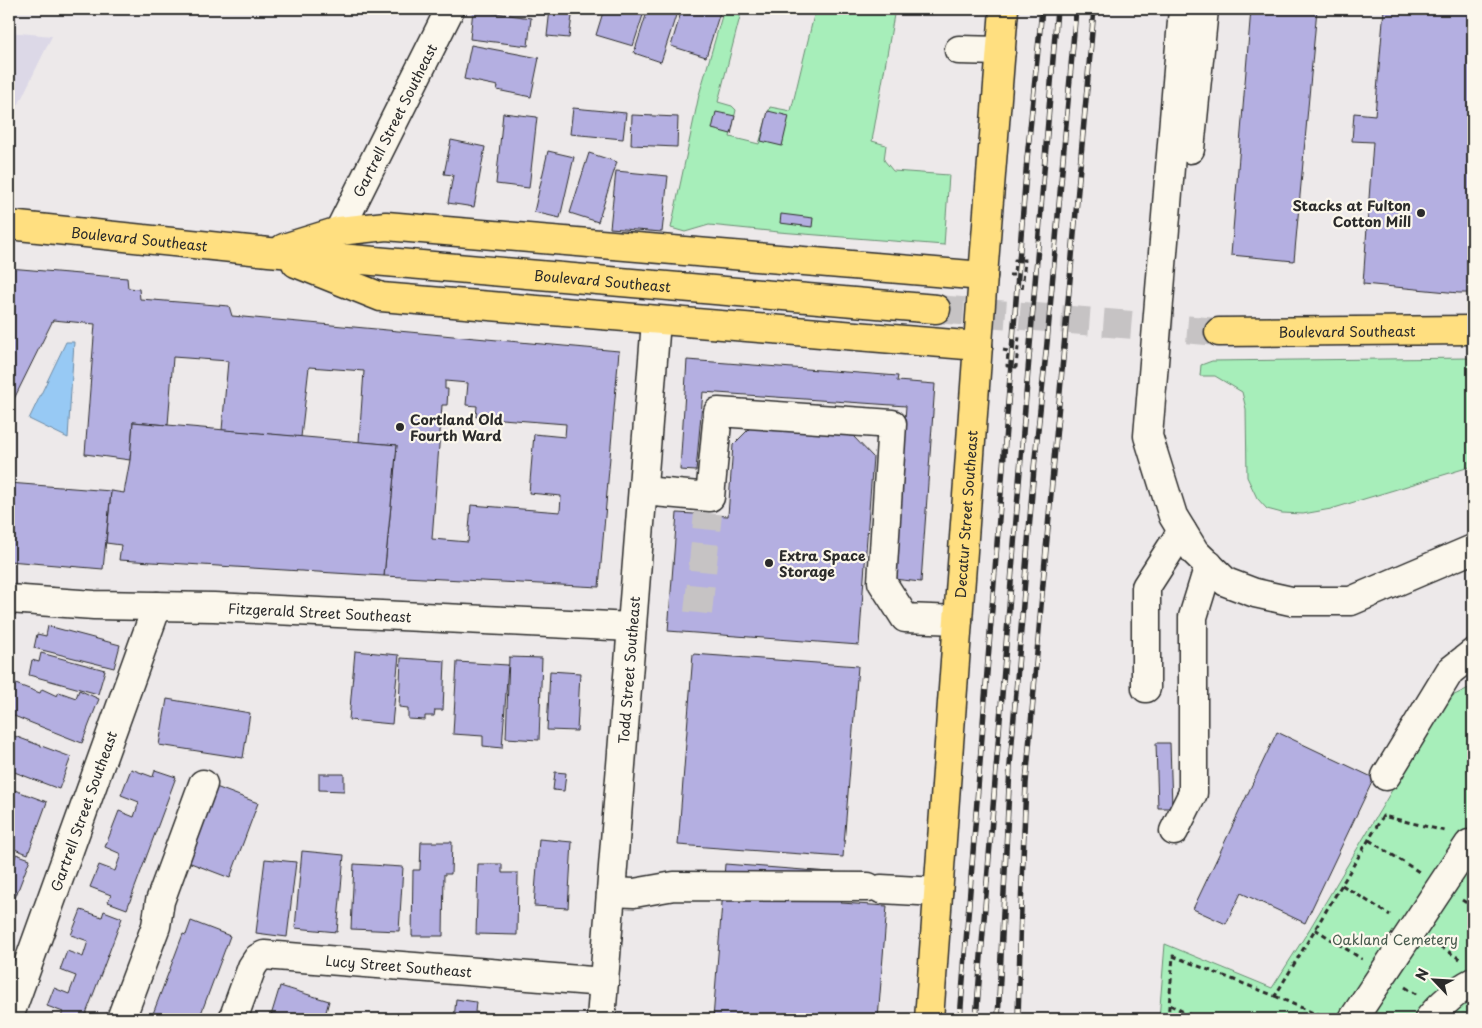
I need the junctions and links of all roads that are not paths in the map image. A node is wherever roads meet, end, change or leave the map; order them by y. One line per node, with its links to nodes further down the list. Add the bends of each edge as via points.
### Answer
1 (450, 9): 8 (street, Gartrell Street Southeast)
2 (1004, 9): 6 (main road, Decatur Street Southeast)
3 (1183, 9): 17 (street, via 1148,436)
4 (1204, 9): 17 (street, via 1163,440)
5 (959, 50): 6 (street)
6 (1001, 51): 10 (main road, Decatur Street Southeast)
7 (9, 225): 9 (main road, Boulevard Southeast)
8 (339, 231): 9 (main road, Boulevard Southeast); 10 (main road, Boulevard Southeast, via 386,226)
9 (269, 252): 11 (main road, Boulevard Southeast); 12 (main road, via 381,297)
10 (995, 275): 15 (main road, Decatur Street Southeast)
11 (936, 308)
12 (656, 320): 15 (main road); 16 (street, Todd Street Southeast)
13 (1473, 330): 14 (main road, Boulevard Southeast)
14 (1219, 332)
15 (989, 352): 22 (main road, Decatur Street Southeast)
16 (643, 491): 22 (street, via 709,505 718,412 892,424 882,582 905,618); 23 (street, Todd Street Southeast)
17 (1178, 524): 19 (street, via 1195,552); 25 (street, via 1146,587)
18 (1473, 549): 19 (street, via 1351,601 1291,601 1256,593 1226,582)
19 (1208, 565): 28 (street, via 1193,617 1193,793)
20 (9, 599): 21 (street, Fitzgerald Street Southeast)
21 (157, 606): 23 (street, Fitzgerald Street Southeast); 34 (street, Gartrell Street Southeast)
22 (958, 620): 31 (main road, Decatur Street Southeast)
23 (632, 627): 30 (street, Todd Street Southeast)
24 (1473, 652): 26 (street, via 1450,671)
25 (1146, 688)
26 (1386, 776)
27 (203, 784): 35 (street)
28 (1174, 830)
29 (1473, 845): 39 (street, via 1469,844)
30 (611, 892): 31 (street, via 634,893 674,886 874,888); 32 (street, Todd Street Southeast)
31 (938, 892): 38 (main road, Decatur Street Southeast)
32 (604, 982): 36 (street, Lucy Street Southeast, via 264,955 252,966); 37 (street, Todd Street Southeast)
33 (1473, 982): 40 (street, via 1464,986)
34 (9, 1017)
35 (121, 1019)
36 (233, 1019)
37 (601, 1019)
38 (929, 1019)
39 (1353, 1019)
40 (1429, 1019)

